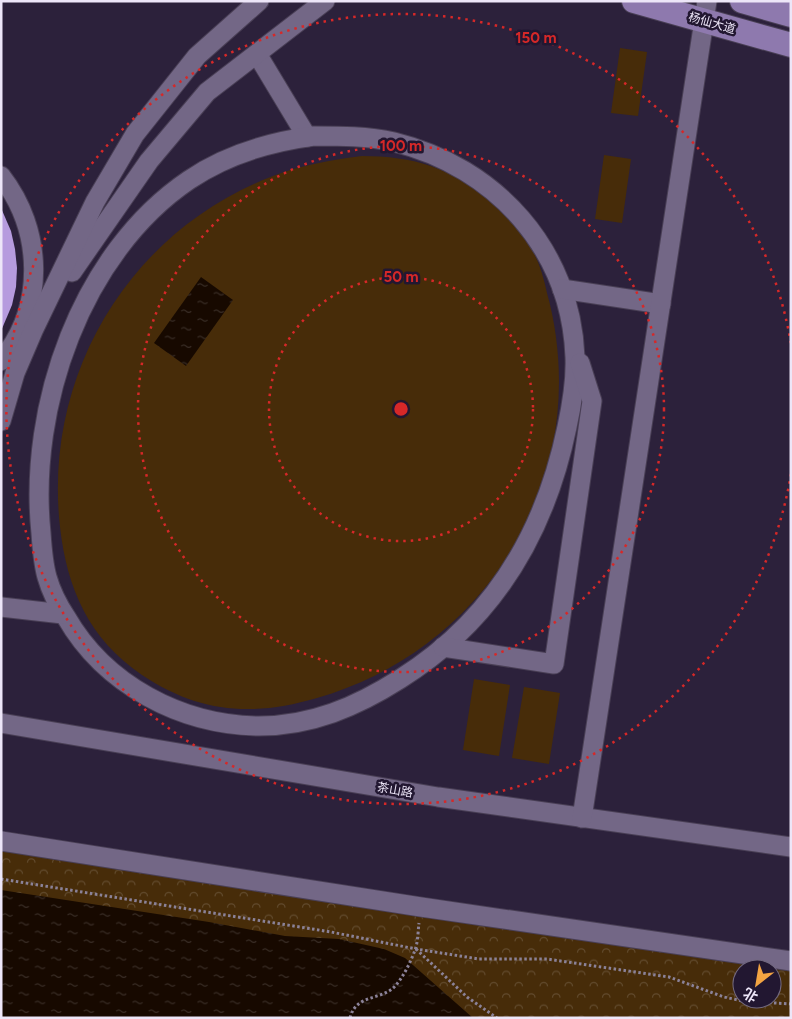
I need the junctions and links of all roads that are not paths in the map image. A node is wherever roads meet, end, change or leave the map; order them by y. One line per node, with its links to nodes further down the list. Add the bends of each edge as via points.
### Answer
1 (259, 1): 13 (street, via 197,56 135,134)
2 (325, 1): 8 (street)
3 (634, 1): 5 (main road, 杨仙大道)
4 (742, 1): 6 (main road)
5 (706, 11): 7 (main road, 杨仙大道); 12 (street)
6 (791, 15)
7 (791, 45)
8 (257, 54): 9 (street); 13 (street, via 208,92 149,161)
9 (307, 137): 11 (street, via 340,136 391,142 432,155 463,170 518,214 546,253); 19 (street, via 237,155 212,166 168,196 121,246 81,312 49,400 40,459 42,549 47,579)
10 (1, 176): 13 (street, via 19,204 32,242 34,281)
11 (562, 289): 12 (street); 14 (street)
12 (661, 304): 22 (street)
13 (28, 328): 15 (street); 16 (street, via 15,373)
14 (575, 348): 20 (street, via 572,402 561,454 541,514 528,542 495,593); 20 (street, via 592,401 554,664)
15 (1, 361)
16 (5, 392): 17 (street)
17 (1, 421)
18 (1, 607): 19 (street)
19 (63, 614): 20 (street, via 98,660 127,684 168,707 212,721 235,724 280,725 346,709 402,678)
20 (443, 647)
21 (1, 724): 22 (street, 茶山路, via 438,798)
22 (582, 818): 24 (street, 茶山路)
23 (1, 842): 25 (street)
24 (791, 847)
25 (791, 961)

